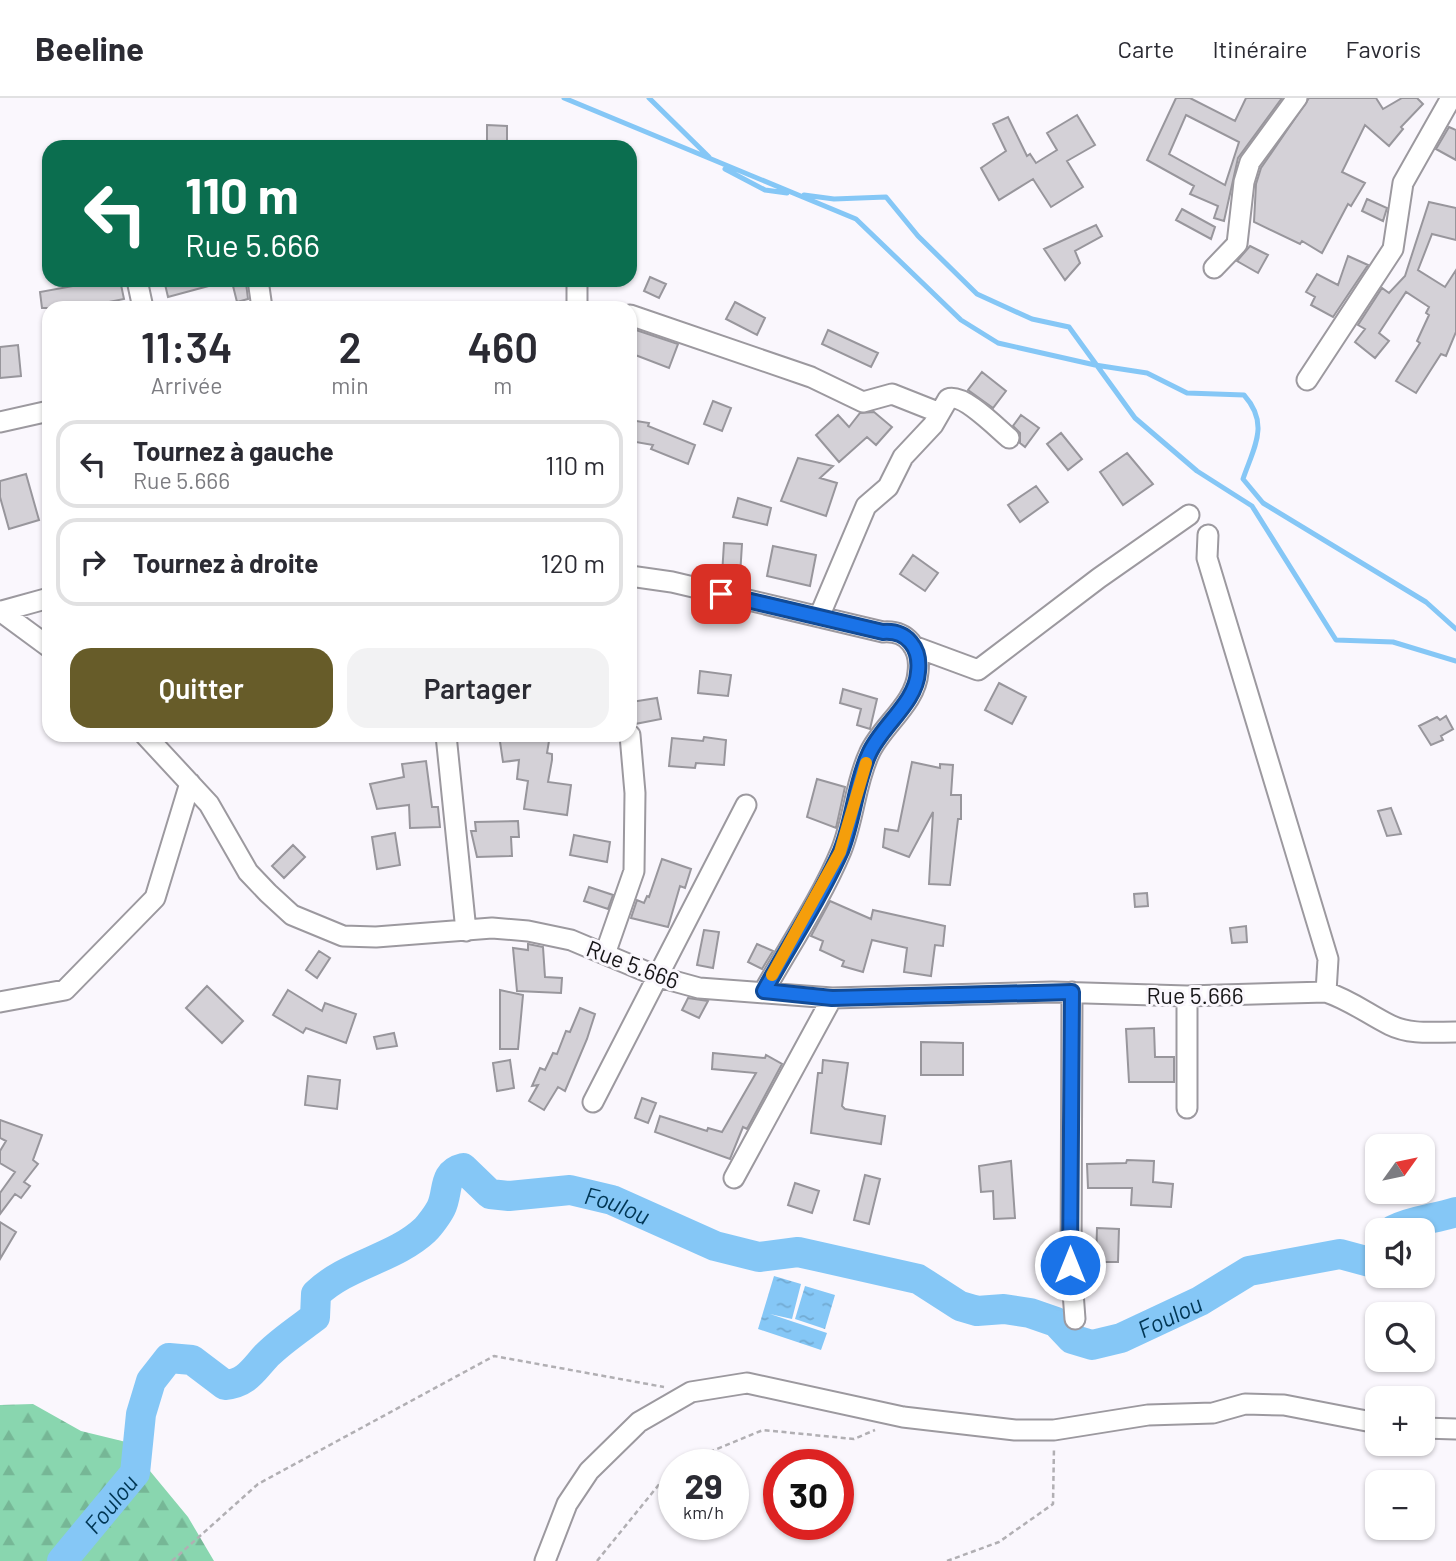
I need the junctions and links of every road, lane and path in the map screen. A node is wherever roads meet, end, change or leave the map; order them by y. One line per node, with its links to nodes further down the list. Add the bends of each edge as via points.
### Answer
1 (1297, 98): 3 (street, via 1250,162 1237,244)
2 (1451, 98): 5 (street, via 1403,183 1392,249)
3 (1214, 268)
4 (637, 316): 6 (street, via 811,377 863,402 892,394)
5 (1307, 380)
6 (940, 412): 9 (street, via 948,399 957,398); 15 (street, via 902,457 888,486 866,506)
7 (42, 413): 8 (street)
8 (0, 422)
9 (1009, 438)
10 (1189, 515): 17 (street, via 978,670)
11 (1208, 535): 28 (street, via 1207,558 1328,959)
12 (637, 577): 15 (street)
13 (42, 600): 14 (street)
14 (1, 611): 16 (street)
15 (819, 617): 17 (street, via 896,631)
16 (42, 642)
17 (913, 646): 26 (street, via 919,674 869,753 840,852)
18 (152, 742): 21 (street, Rue 5.666)
19 (447, 742): 23 (street)
20 (631, 742): 24 (street, via 634,871)
21 (190, 783): 23 (street, Rue 5.666, via 225,827 248,872 292,915 343,936); 31 (street, via 155,898 65,990)
22 (746, 805): 25 (street)
23 (467, 931): 24 (street, Rue 5.666, via 528,931 571,940)
24 (605, 954): 25 (street, Rue 5.666)
25 (659, 977): 26 (street, Rue 5.666, via 699,988); 33 (street)
26 (764, 991): 30 (street, Rue 5.666)
27 (1072, 992): 29 (street, Rue 5.666); 30 (street, Rue 5.666); 36 (street, via 1070,1265)
28 (1326, 992): 29 (street, Rue 5.666); 32 (street, Rue 5.666, via 1347,999 1391,1026 1413,1032)
29 (1187, 996): 34 (street)
30 (832, 998): 35 (street)
31 (0, 1002)
32 (1456, 1032)
33 (593, 1102)
34 (1187, 1108)
35 (734, 1178)
36 (1075, 1319)
37 (691, 1392): 38 (street, via 747,1383); 45 (path, via 495,1356 258,1484); 46 (street, via 639,1422 589,1471 567,1504)
38 (903, 1418): 42 (street, via 958,1426); 43 (path, via 854,1439 764,1430)
39 (1365, 1421): 42 (street, via 1284,1405 1245,1404 1213,1413 1148,1415)
40 (1435, 1428): 41 (street)
41 (1456, 1429)
42 (1054, 1430): 48 (path, via 1053,1504 999,1542)
43 (718, 1449)
44 (658, 1488): 47 (path)
45 (172, 1561)
46 (545, 1561)
47 (597, 1561)
48 (947, 1561)

